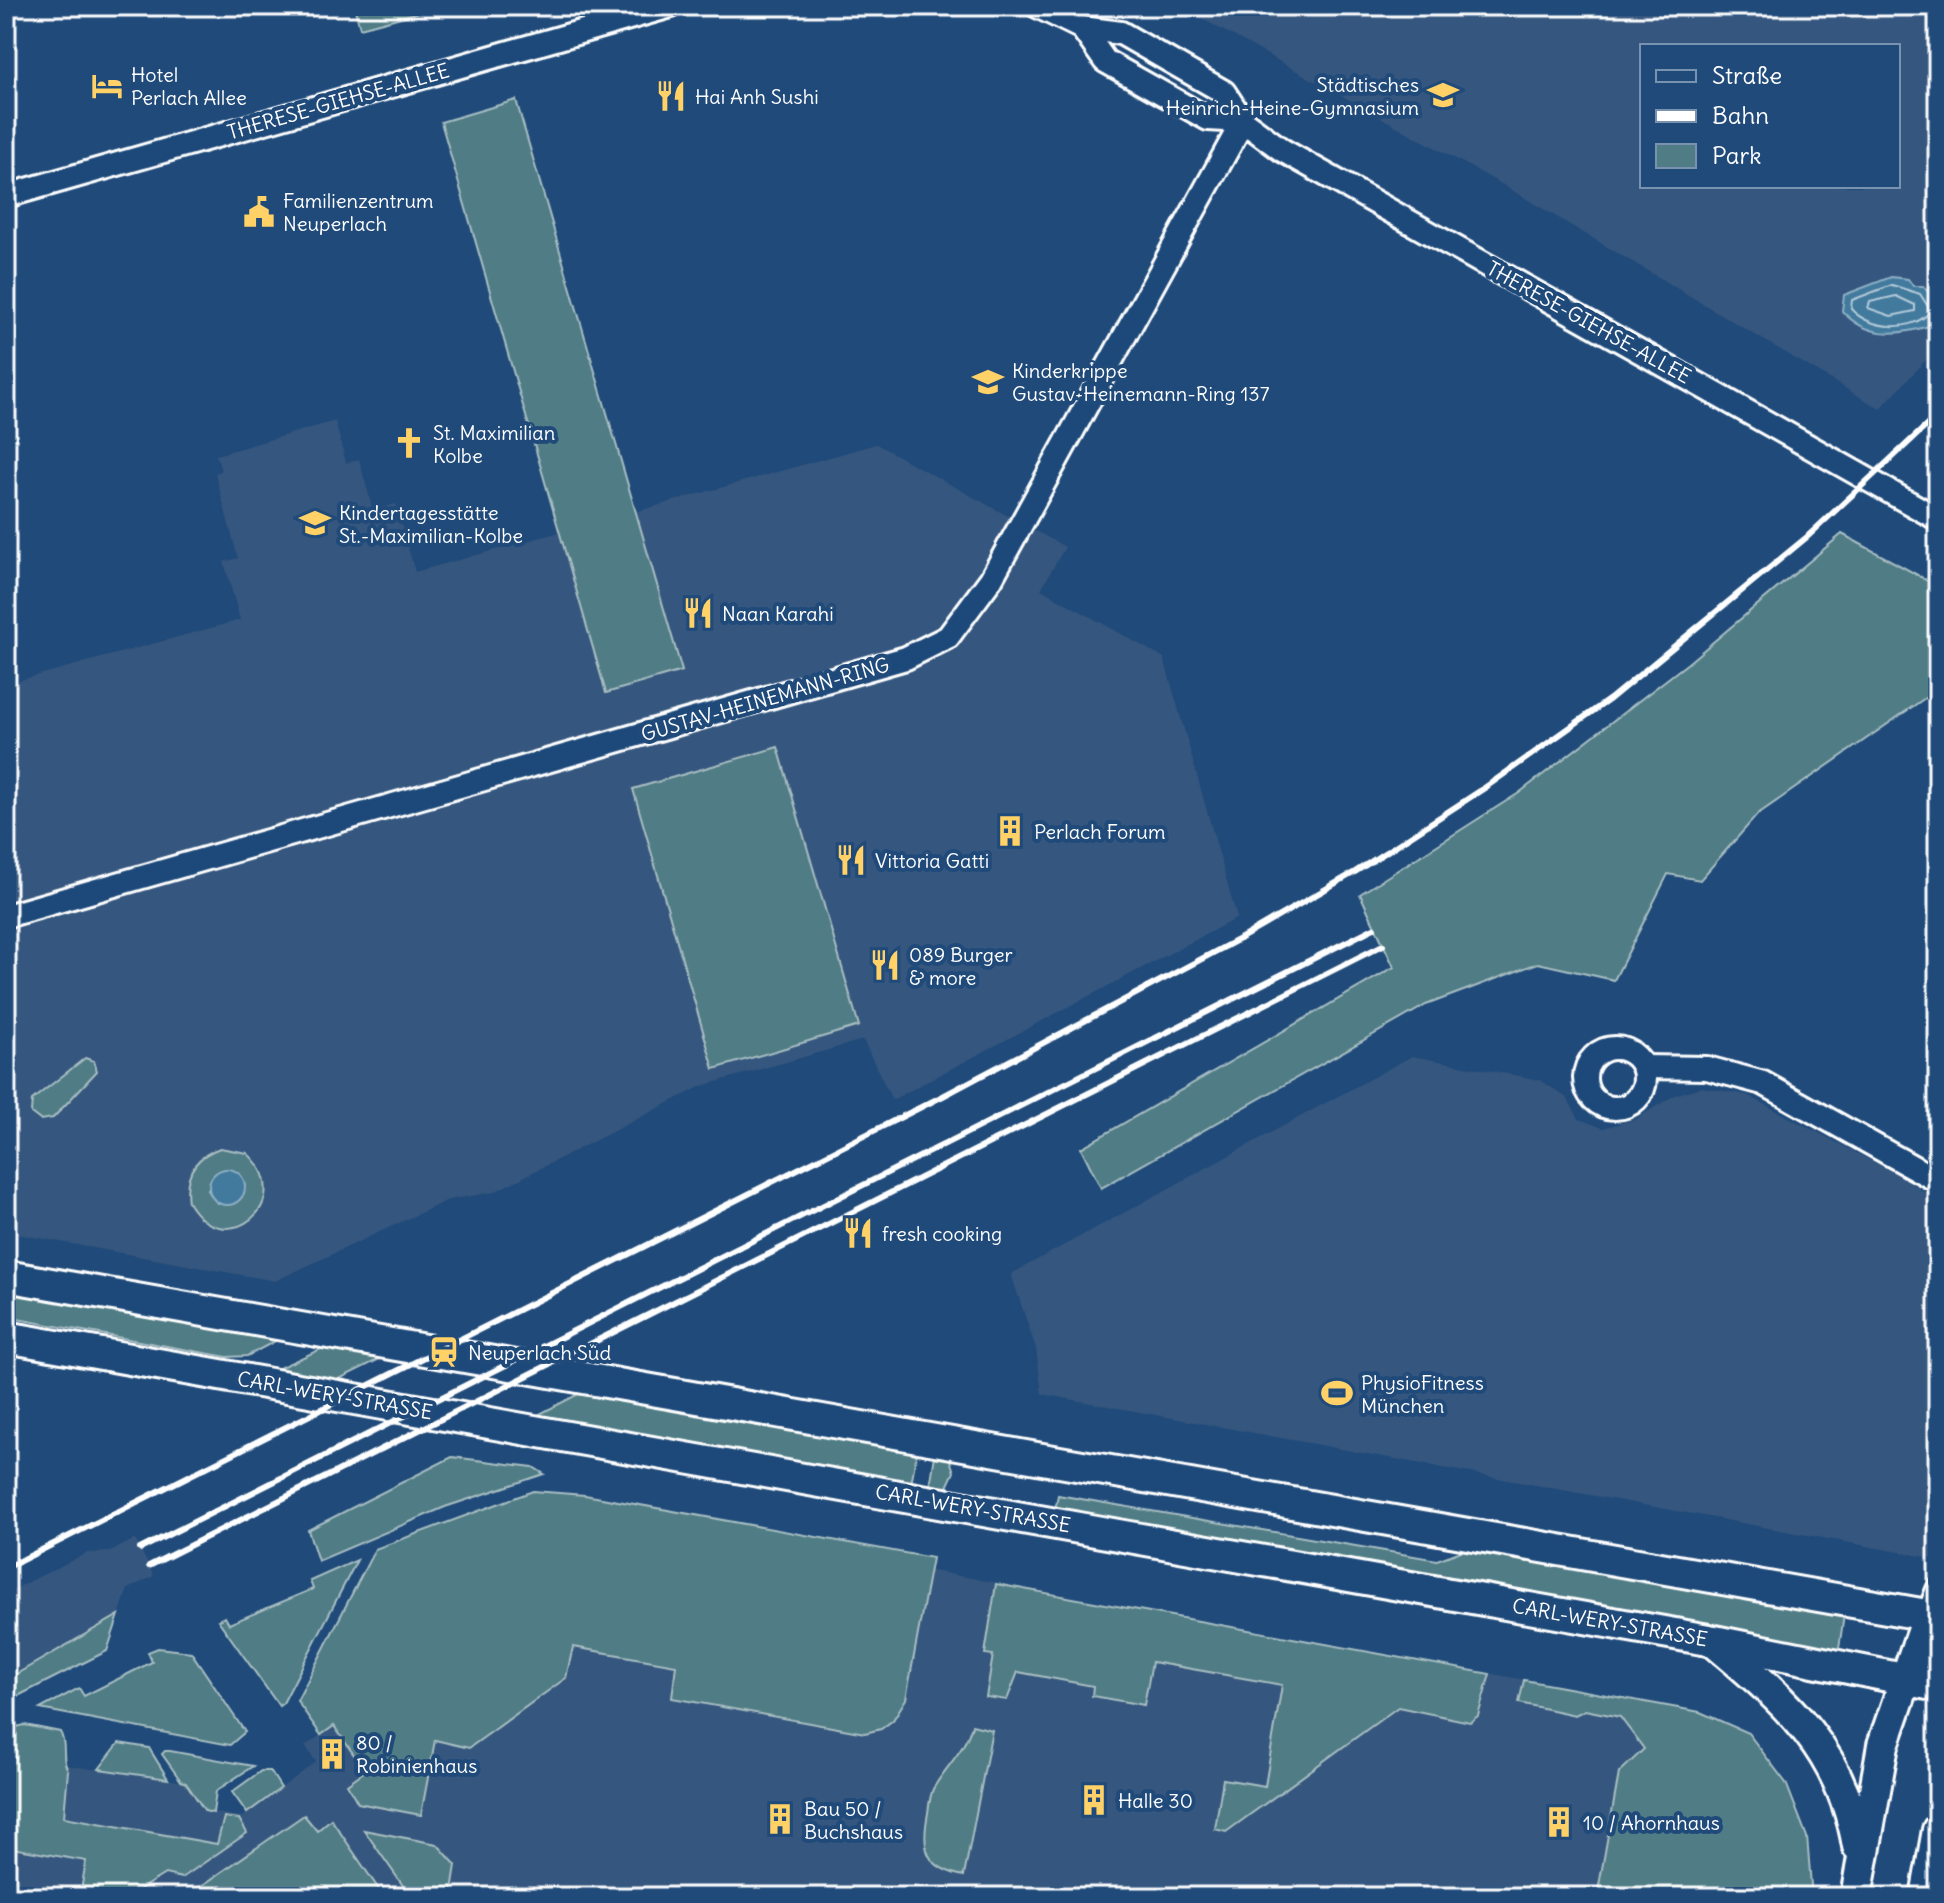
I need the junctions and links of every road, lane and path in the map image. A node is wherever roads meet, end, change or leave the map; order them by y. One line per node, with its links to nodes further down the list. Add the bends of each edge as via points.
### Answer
1 (671, 6): 6 (street, THERESE-GIEHSE-ALLEE)
2 (1037, 6): 3 (street, THERESE-GIEHSE-ALLEE)
3 (1060, 10): 4 (street, THERESE-GIEHSE-ALLEE)
4 (1082, 28): 5 (street, THERESE-GIEHSE-ALLEE, via 1121,33 1224,92); 5 (street, THERESE-GIEHSE-ALLEE, via 1105,61 1208,119)
5 (1243, 121): 7 (street, THERESE-GIEHSE-ALLEE, via 1282,150); 8 (street, GUSTAV-HEINEMANN-RING, via 1005,555 948,637 906,658)
6 (6, 196)
7 (1938, 519)
8 (6, 916)
9 (1644, 1067): 10 (street, via 1707,1068 1763,1083)
10 (1938, 1181)
11 (6, 1276): 13 (main road)
12 (6, 1337): 14 (main road, CARL-WERY-STRASSE)
13 (1935, 1607): 15 (main road)
14 (1714, 1641): 15 (main road, CARL-WERY-STRASSE); 18 (main road, via 1779,1698 1828,1756 1852,1812)
15 (1904, 1679): 16 (main road, CARL-WERY-STRASSE); 18 (main road, via 1883,1745)
16 (1938, 1686)
17 (1937, 1846): 20 (main road)
18 (1861, 1867): 19 (main road)
19 (1856, 1897)
20 (1926, 1897)

